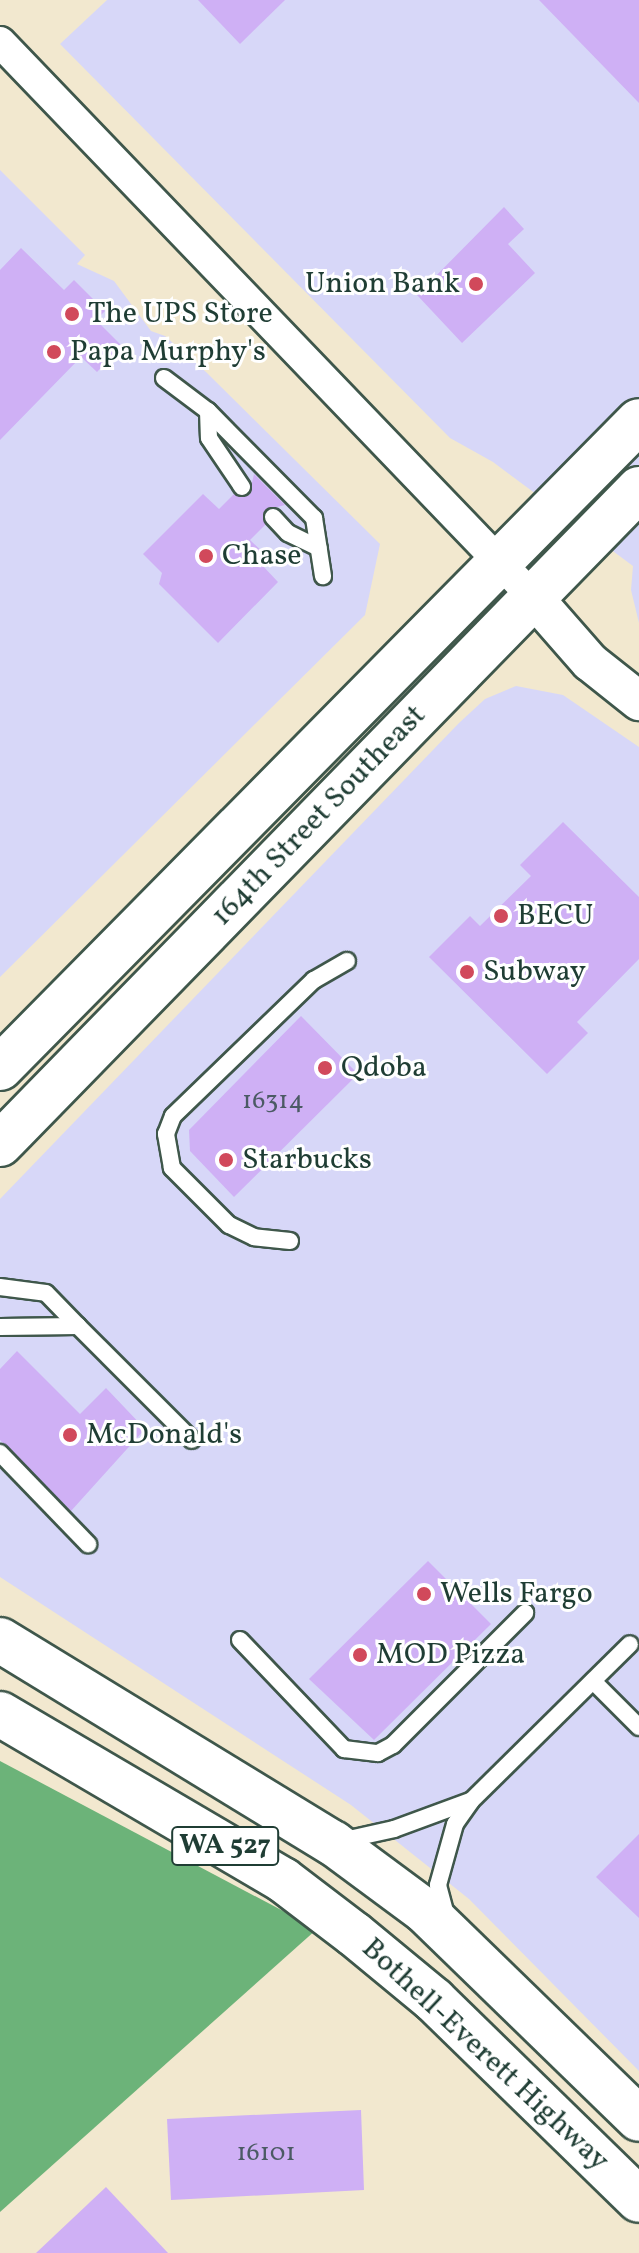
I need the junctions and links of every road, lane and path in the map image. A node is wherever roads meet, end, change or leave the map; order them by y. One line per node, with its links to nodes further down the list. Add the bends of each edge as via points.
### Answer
1 (0, 42): 9 (street)
2 (164, 378): 3 (lane)
3 (208, 411): 5 (lane, via 209,438); 8 (lane, via 314,518)
4 (639, 421): 9 (main road, 164th Street Southeast)
5 (242, 487)
6 (639, 489): 11 (main road, 164th Street Southeast)
7 (273, 517): 8 (lane, via 288,533)
8 (319, 548): 10 (lane)
9 (498, 559): 11 (street); 14 (main road, 164th Street Southeast)
10 (323, 576)
11 (533, 597): 12 (street, via 590,662); 15 (main road, 164th Street Southeast)
12 (639, 701)
13 (347, 961): 16 (lane, via 314,980 173,1116 166,1134 172,1168 229,1225 254,1237)
14 (0, 1068)
15 (0, 1144)
16 (290, 1241)
17 (0, 1287): 18 (lane, via 46,1293)
18 (78, 1326): 19 (lane); 20 (lane)
19 (0, 1327)
20 (192, 1440)
21 (0, 1453): 22 (lane)
22 (88, 1544)
23 (525, 1613): 25 (lane, via 393,1745 378,1753 344,1749)
24 (0, 1640): 31 (main road, Bothell-Everett Highway / WA 527)
25 (240, 1640)
26 (630, 1644): 27 (lane)
27 (593, 1681): 29 (lane); 30 (lane)
28 (0, 1714): 34 (main road, Bothell-Everett Highway / WA 527, via 283,1880 434,2000)
29 (639, 1727)
30 (471, 1801): 31 (lane, via 394,1829); 32 (lane, via 451,1834 438,1885 453,1934)
31 (333, 1843): 32 (main road, Bothell-Everett Highway / WA 527, via 425,1911)
32 (466, 1949): 33 (main road, Bothell-Everett Highway / WA 527)
33 (639, 2119)
34 (639, 2200)

